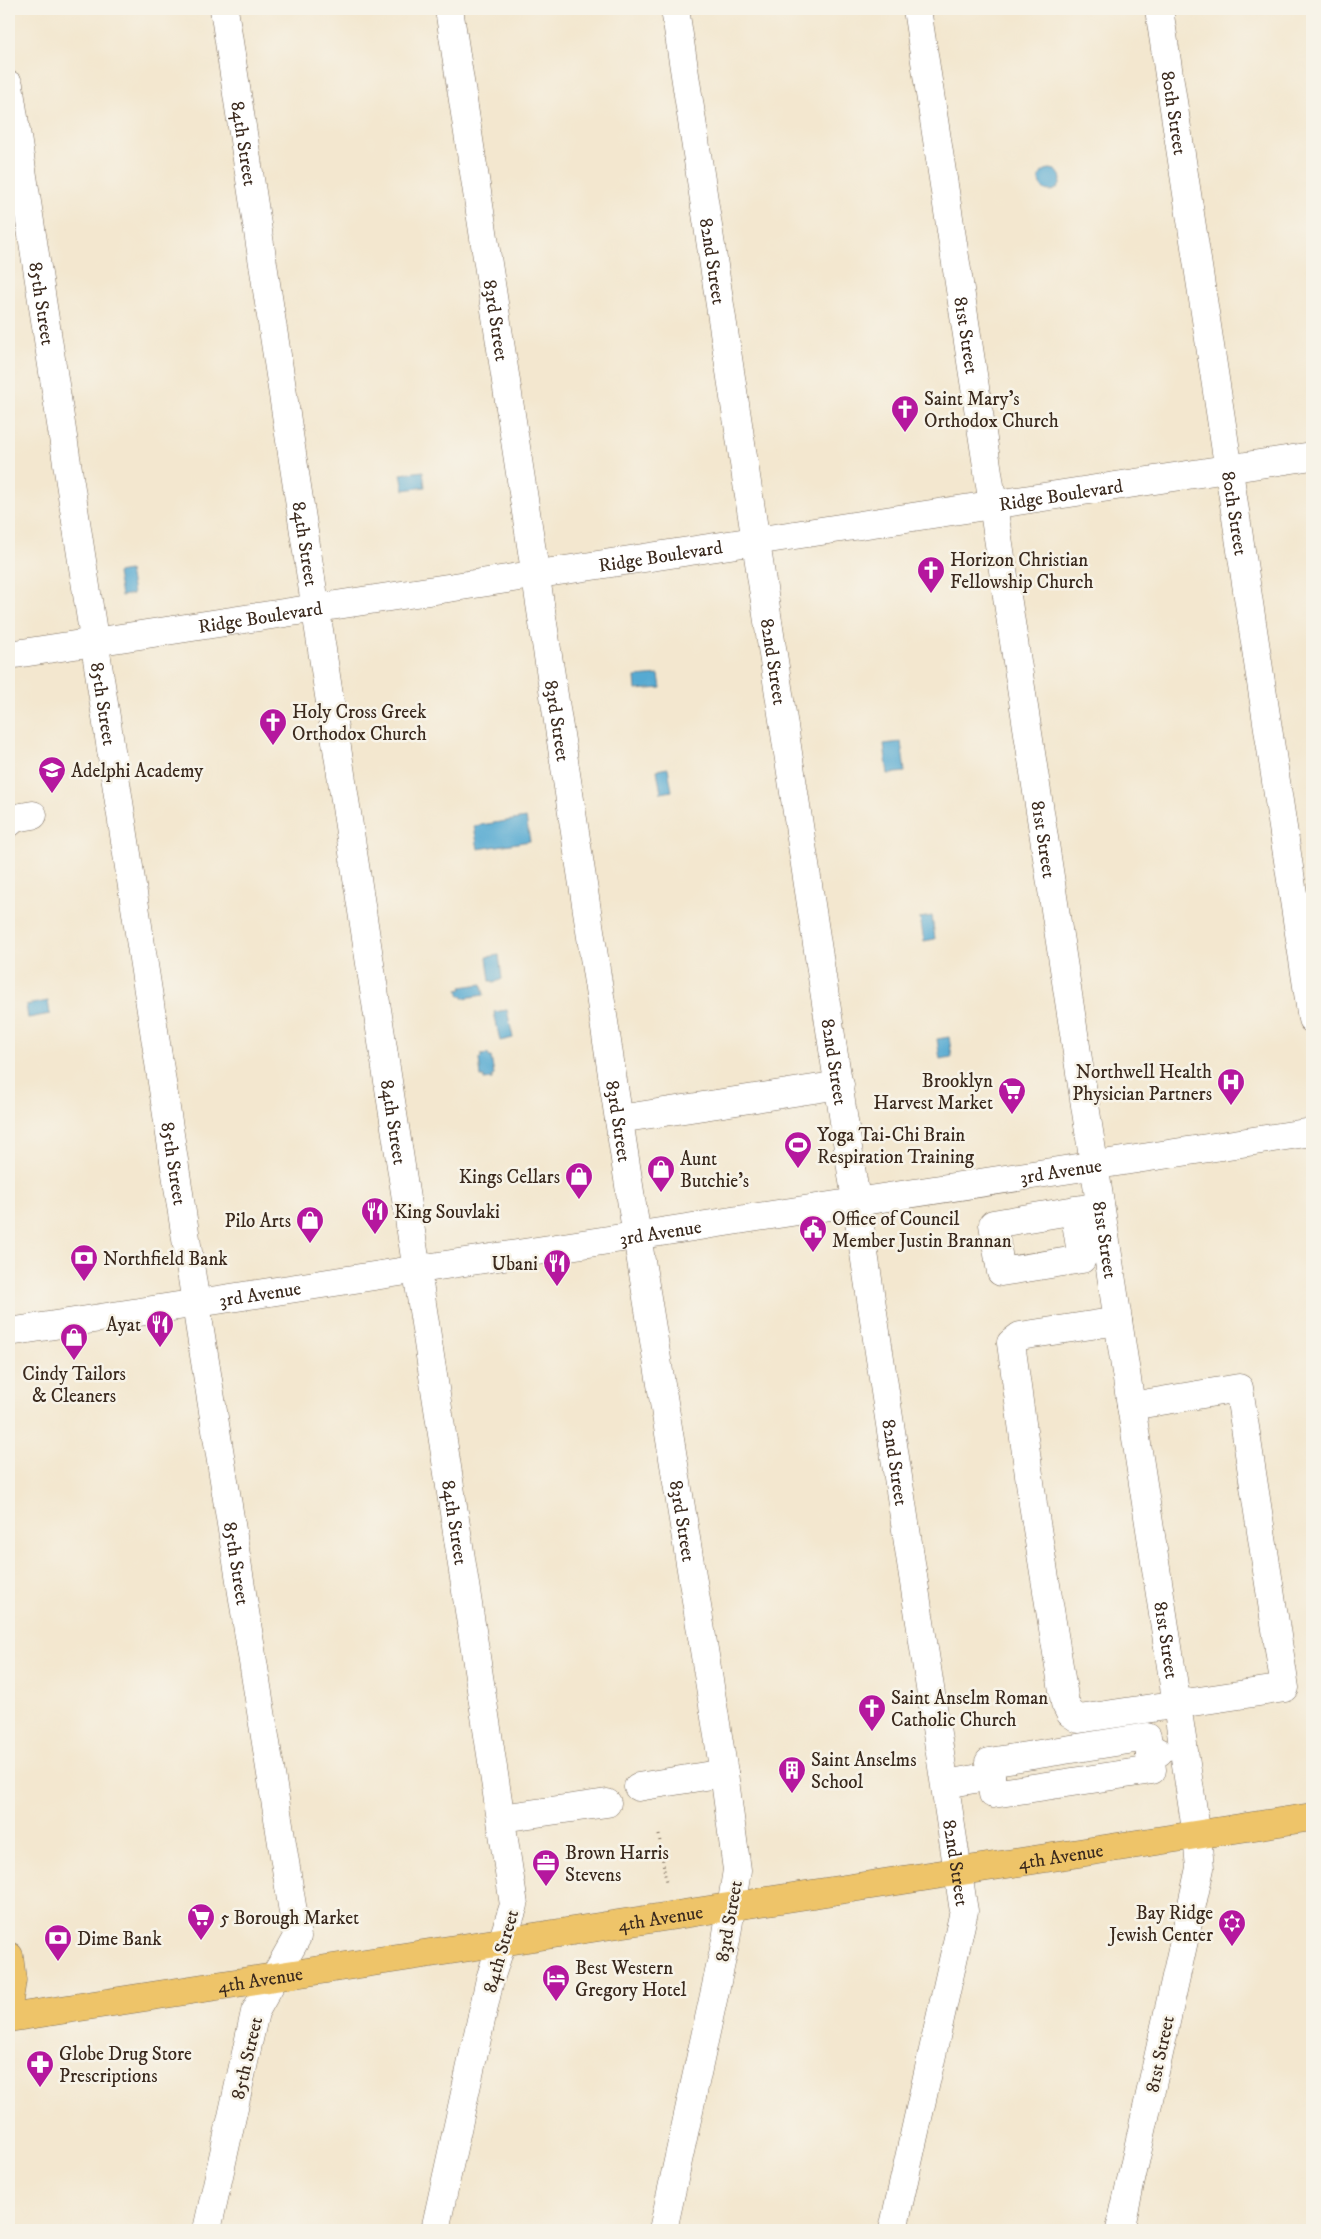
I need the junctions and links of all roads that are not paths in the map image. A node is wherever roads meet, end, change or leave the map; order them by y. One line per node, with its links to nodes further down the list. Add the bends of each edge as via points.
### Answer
1 (224, 9): 12 (street, 84th Street)
2 (449, 9): 11 (street, 83rd Street)
3 (675, 9): 10 (street, 82nd Street)
4 (916, 9): 9 (street, 81st Street)
5 (1159, 9): 8 (street, 80th Street)
6 (9, 85): 13 (street, 85th Street)
7 (1312, 456): 8 (street, Ridge Boulevard)
8 (1229, 468): 9 (street, Ridge Boulevard); 15 (street, 80th Street)
9 (993, 504): 10 (street, Ridge Boulevard); 19 (street, 81st Street)
10 (756, 540): 11 (street, Ridge Boulevard); 16 (street, 82nd Street)
11 (536, 574): 12 (street, Ridge Boulevard); 17 (street, 83rd Street)
12 (316, 609): 13 (street, Ridge Boulevard); 23 (street, 84th Street)
13 (95, 642): 14 (street, Ridge Boulevard); 24 (street, 85th Street)
14 (9, 655)
15 (1312, 1018)
16 (840, 1085): 17 (street); 20 (street, 82nd Street)
17 (619, 1119): 22 (street, 83rd Street)
18 (1312, 1132): 19 (street, 3rd Avenue)
19 (1094, 1166): 20 (street, 3rd Avenue); 21 (street, 81st Street)
20 (858, 1202): 22 (street, 3rd Avenue); 31 (street, 82nd Street)
21 (1087, 1208): 21 (street, via 1082,1259 1001,1272 993,1224); 25 (street, 81st Street)
22 (637, 1236): 23 (street, 3rd Avenue); 30 (street, 83rd Street)
23 (416, 1270): 24 (street, 3rd Avenue); 35 (street, 84th Street)
24 (196, 1303): 26 (street, 3rd Avenue); 41 (street, 85th Street, via 297,1937)
25 (1118, 1321): 27 (street, 81st Street); 28 (street, via 1020,1336 1011,1343 1032,1504 1065,1703 1070,1713 1079,1719)
26 (9, 1332)
27 (1131, 1406): 28 (street, 81st Street); 28 (street, via 1239,1388 1285,1688)
28 (1176, 1704): 29 (street, 81st Street)
29 (1183, 1749): 31 (street, via 1150,1754 1152,1770 994,1794 991,1776); 36 (street, 81st Street)
30 (724, 1773): 32 (street); 38 (street, 83rd Street, via 737,1870)
31 (946, 1784): 37 (street, 82nd Street)
32 (638, 1787)
33 (607, 1803): 35 (street)
34 (1312, 1817): 36 (main road, 4th Avenue)
35 (502, 1818): 39 (street, 84th Street, via 514,1905)
36 (1196, 1836): 37 (main road, 4th Avenue); 48 (street, 81st Street, via 1200,1868)
37 (960, 1873): 38 (main road, 4th Avenue); 47 (street, 82nd Street, via 964,1911)
38 (732, 1907): 39 (main road, 4th Avenue); 46 (street, 83rd Street)
39 (502, 1942): 41 (main road, 4th Avenue); 45 (street, 84th Street, via 490,1979)
40 (9, 1956): 42 (main road, via 12,1980)
41 (276, 1976): 43 (main road, 4th Avenue); 44 (street, 85th Street, via 255,2012)
42 (9, 2000)
43 (9, 2018)
44 (207, 2230)
45 (435, 2230)
46 (663, 2230)
47 (893, 2230)
48 (1120, 2230)

